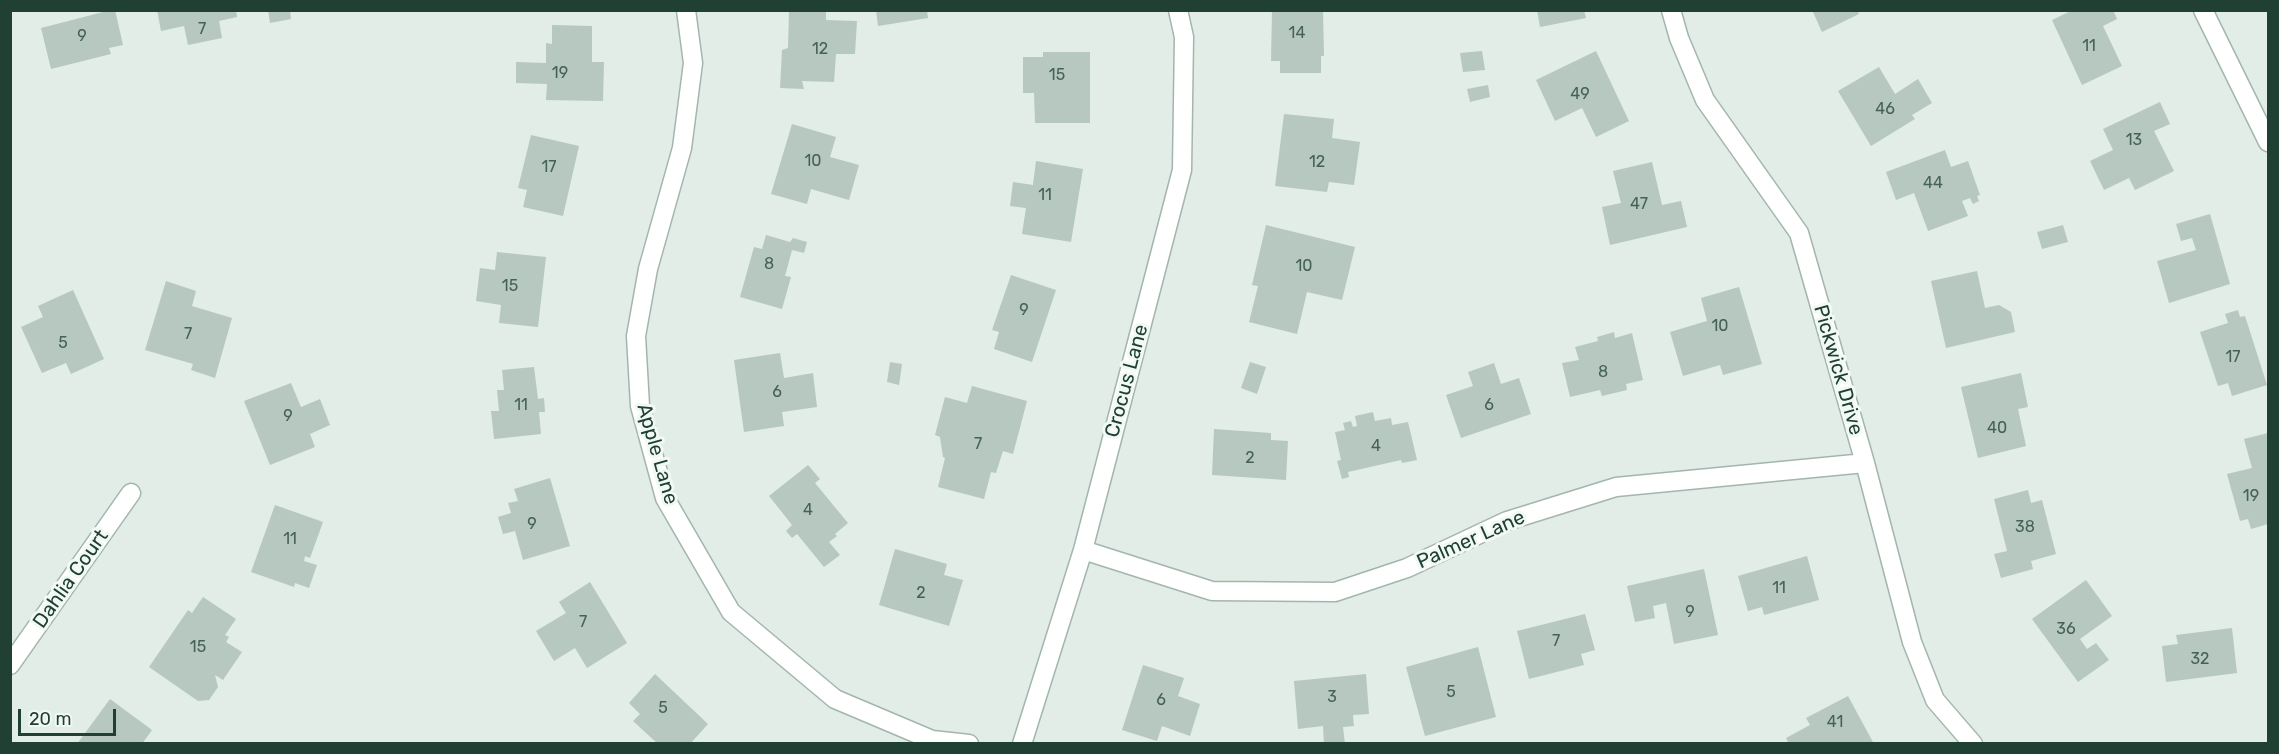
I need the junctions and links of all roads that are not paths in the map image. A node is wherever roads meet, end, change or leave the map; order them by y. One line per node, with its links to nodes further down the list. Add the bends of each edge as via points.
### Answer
1 (686, 10): 10 (street, Apple Lane, via 693,63 682,148 648,269 636,336 640,406 665,498 731,612 835,699 932,740)
2 (1178, 10): 8 (street, Crocus Lane, via 1184,37 1182,170)
3 (1671, 10): 6 (street, Pickwick Drive, via 1705,100 1799,233)
4 (2203, 10): 5 (street)
5 (2268, 142)
6 (1865, 463): 8 (street, Palmer Lane, via 1616,487 1507,521 1407,568 1335,592 1212,591); 12 (street, Pickwick Drive, via 1912,642 1935,700)
7 (131, 493): 9 (street, Dahlia Court)
8 (1083, 550): 11 (street, Crocus Lane)
9 (10, 665)
10 (969, 744)
11 (1022, 744)
12 (1973, 744)

